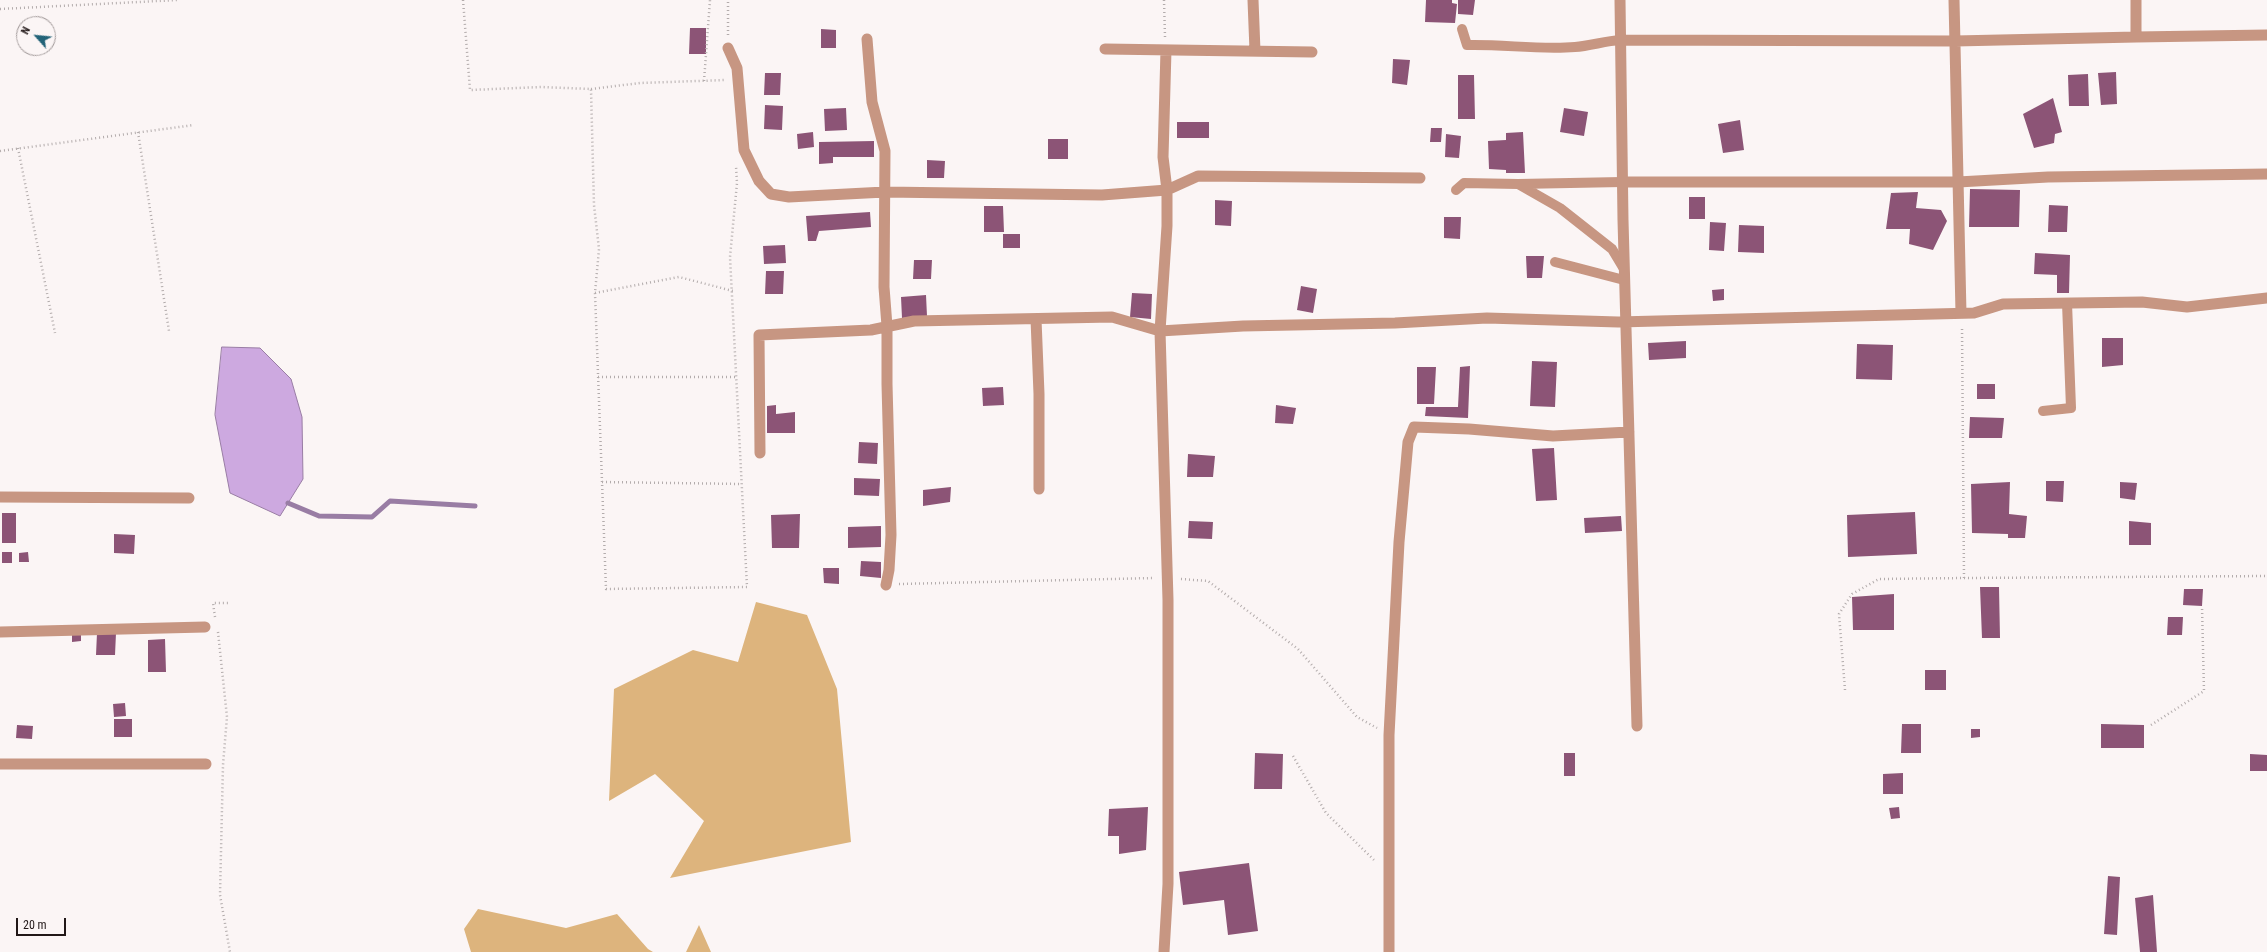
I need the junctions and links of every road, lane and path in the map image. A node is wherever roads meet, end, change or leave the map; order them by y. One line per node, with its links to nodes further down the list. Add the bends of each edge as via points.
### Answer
1 (178, 0): 9 (path)
2 (463, 0): 23 (path, via 470,90 541,87)
3 (710, 0): 21 (path)
4 (1164, 0): 18 (path)
5 (1254, 0): 19 (street)
6 (1620, 0): 14 (street)
7 (1954, 0): 15 (street)
8 (2136, 0): 12 (street)
9 (0, 9)
10 (1462, 29): 14 (lane, via 1467,45 1576,47)
11 (2267, 35): 12 (street)
12 (2136, 37): 15 (street)
13 (867, 39): 36 (street, via 872,102 885,151)
14 (1620, 40): 15 (street); 31 (street)
15 (1955, 41): 32 (street)
16 (728, 48): 36 (street, via 737,68 744,150 759,181 772,194 789,197)
17 (1105, 49): 18 (street)
18 (1166, 50): 19 (street); 34 (street, via 1163,157)
19 (1255, 51): 20 (street)
20 (1312, 52)
21 (704, 81): 22 (path, via 728,80); 23 (path, via 640,83)
22 (729, 86)
23 (591, 89): 40 (path, via 594,205 599,249)
24 (194, 125): 25 (path)
25 (138, 132): 26 (path); 47 (path)
26 (18, 148): 27 (path); 49 (path)
27 (0, 151)
28 (736, 160): 39 (path, via 737,183 730,257)
29 (2267, 174): 32 (street, via 2048,177)
30 (1420, 178): 34 (street, via 1198,176)
31 (1622, 182): 32 (street); 33 (lane); 38 (street)
32 (1958, 182): 43 (street)
33 (1518, 184): 35 (lane, via 1464,183); 38 (lane, via 1560,208 1612,249)
34 (1167, 190): 36 (street, via 1102,195); 48 (street)
35 (1456, 190)
36 (885, 192): 46 (street, via 884,286)
37 (1555, 262): 38 (lane)
38 (1624, 274): 45 (street)
39 (733, 291): 40 (path, via 678,277); 51 (path)
40 (595, 293): 50 (path)
41 (2267, 298): 42 (street, via 2188,307 2142,302)
42 (2067, 303): 43 (street, via 2003,304 1974,313); 52 (lane, via 2071,408)
43 (1961, 313): 45 (street); 61 (path)
44 (1036, 319): 46 (street, via 914,321); 48 (street, via 1112,317); 57 (street)
45 (1626, 320): 48 (street, via 1610,322 1487,318 1395,324 1243,326); 53 (street)
46 (887, 326): 54 (street, via 871,330 760,335); 62 (street, via 891,536)
47 (168, 331)
48 (1160, 331): 77 (street, via 1168,600 1168,884)
49 (55, 333)
50 (598, 377): 51 (path); 55 (path)
51 (737, 377): 56 (path)
52 (2043, 411)
53 (1629, 432): 71 (street); 75 (street, via 1553,436 1414,427 1408,442 1399,542 1389,735)
54 (760, 453)
55 (602, 482): 56 (path); 56 (path, via 606,589 747,587)
56 (742, 484)
57 (1039, 488)
58 (0, 497): 59 (street)
59 (189, 498)
60 (2267, 576): 61 (path)
61 (1964, 578): 69 (path, via 1879,579 1852,594 1839,614)
62 (886, 584)
63 (230, 603): 65 (path, via 214,603)
64 (2202, 606): 70 (path, via 2204,691)
65 (216, 619)
66 (217, 627): 76 (path, via 227,717 222,765 220,895)
67 (205, 628): 68 (street)
68 (0, 632)
69 (1845, 690)
70 (2150, 725)
71 (1637, 726)
72 (1293, 756): 75 (path, via 1326,813)
73 (0, 764): 74 (street)
74 (206, 764)
75 (1389, 876): 78 (street)
76 (230, 952)
77 (1164, 952)
78 (1389, 952)

